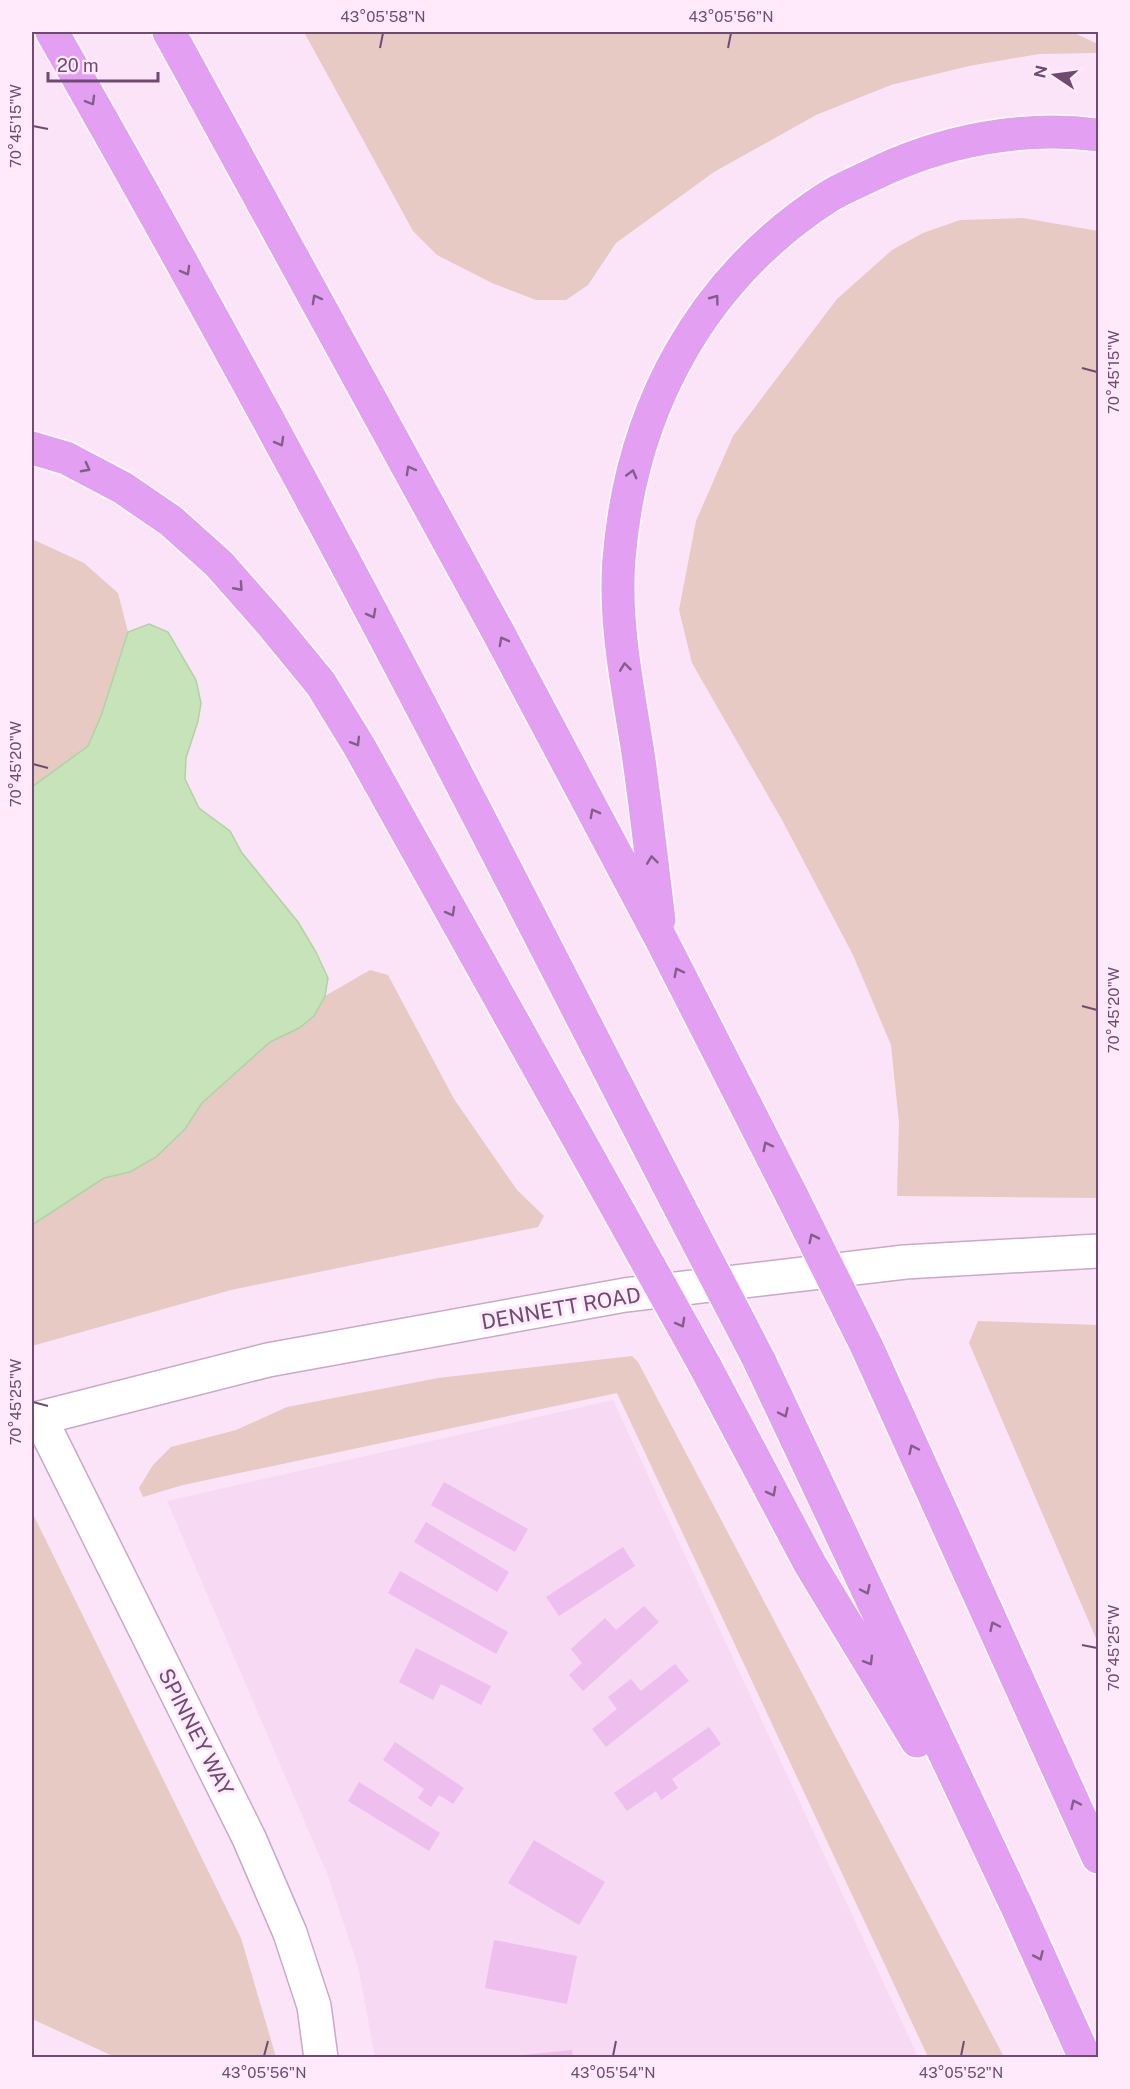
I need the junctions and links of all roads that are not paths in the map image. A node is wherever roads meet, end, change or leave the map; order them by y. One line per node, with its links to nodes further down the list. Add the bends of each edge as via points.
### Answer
1 (52, 32): 9 (highway, one-way to 9, bridge, via 309,495 759,1360)
2 (169, 32): 5 (highway, one-way to 2, via 497,630)
3 (1098, 135): 5 (highway, one-way to 3, via 621,634 619,561 627,494 646,426 670,368 731,279 778,233 830,196 895,164 946,146 1006,134)
4 (32, 448): 9 (highway, one-way to 9, bridge, via 66,458 123,488 171,520 219,564 321,684 705,1366 810,1564)
5 (661, 939): 8 (highway, one-way to 5, bridge, via 867,1347)
6 (1098, 1251): 7 (street, DENNETT ROAD, via 905,1262 625,1295 268,1360)
7 (36, 1419): 10 (street, SPINNEY WAY, via 249,1838 293,1944 314,2007)
8 (1098, 1857)
9 (1018, 1909): 11 (highway, one-way to 11)
10 (321, 2058)
11 (1085, 2058)

